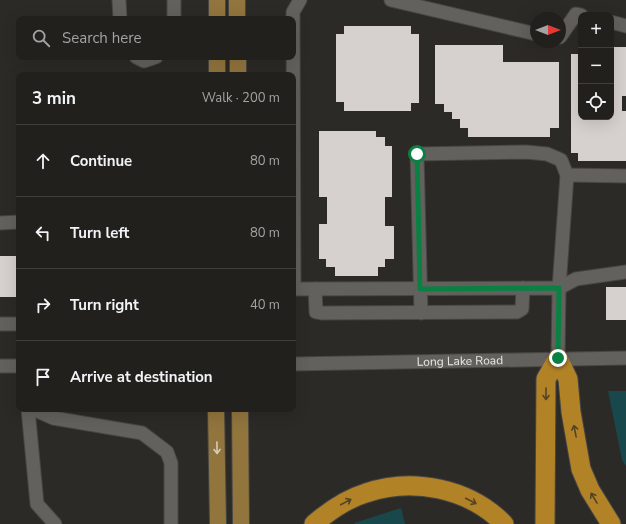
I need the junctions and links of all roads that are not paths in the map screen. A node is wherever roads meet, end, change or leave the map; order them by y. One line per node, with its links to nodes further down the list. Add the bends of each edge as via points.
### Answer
1 (119, 0): 8 (street)
2 (174, 0): 9 (street)
3 (217, 0): 10 (main road)
4 (237, 0): 11 (main road)
5 (300, 0): 12 (street)
6 (391, 0): 16 (street)
7 (578, 14): 15 (street)
8 (120, 16)
9 (174, 16)
10 (217, 16)
11 (237, 16)
12 (293, 16)
13 (614, 23): 14 (street)
14 (626, 26)
15 (566, 28)
16 (530, 33)
17 (217, 60): 20 (main road)
18 (238, 60): 21 (main road)
19 (293, 60): 22 (street)
20 (217, 72)
21 (238, 72)
22 (293, 72)
23 (567, 176): 24 (street); 29 (street); 32 (street, via 561,160 547,154 417,154)
24 (626, 176)
25 (16, 222): 26 (street)
26 (0, 223)
27 (626, 272): 29 (street, via 576,279)
28 (523, 288): 29 (street); 32 (street); 33 (street, via 523,306 520,312)
29 (559, 288): 36 (street)
30 (296, 289): 31 (street)
31 (315, 289): 32 (street); 33 (street, via 316,312)
32 (420, 289): 33 (street)
33 (421, 313)
34 (0, 324): 35 (street)
35 (16, 324)
36 (558, 358): 37 (street, Long Lake Road); 38 (street, Long Lake Road); 51 (highway, one-way to 51, via 546,379); 52 (highway, one-way to 36, via 590,490 581,469 568,379)
37 (626, 358)
38 (296, 364)
39 (0, 366): 40 (street)
40 (16, 366)
41 (28, 412): 45 (street, via 37,504)
42 (40, 412): 46 (street, via 54,418 142,433 167,452 171,463)
43 (216, 412): 47 (main road, one-way to 47)
44 (240, 412): 48 (main road)
45 (55, 524)
46 (171, 524)
47 (218, 524)
48 (241, 524)
49 (314, 524): 50 (highway, one-way to 50, via 346,501 385,488 409,486 429,487 470,499)
50 (504, 524)
51 (546, 524)
52 (611, 524)

